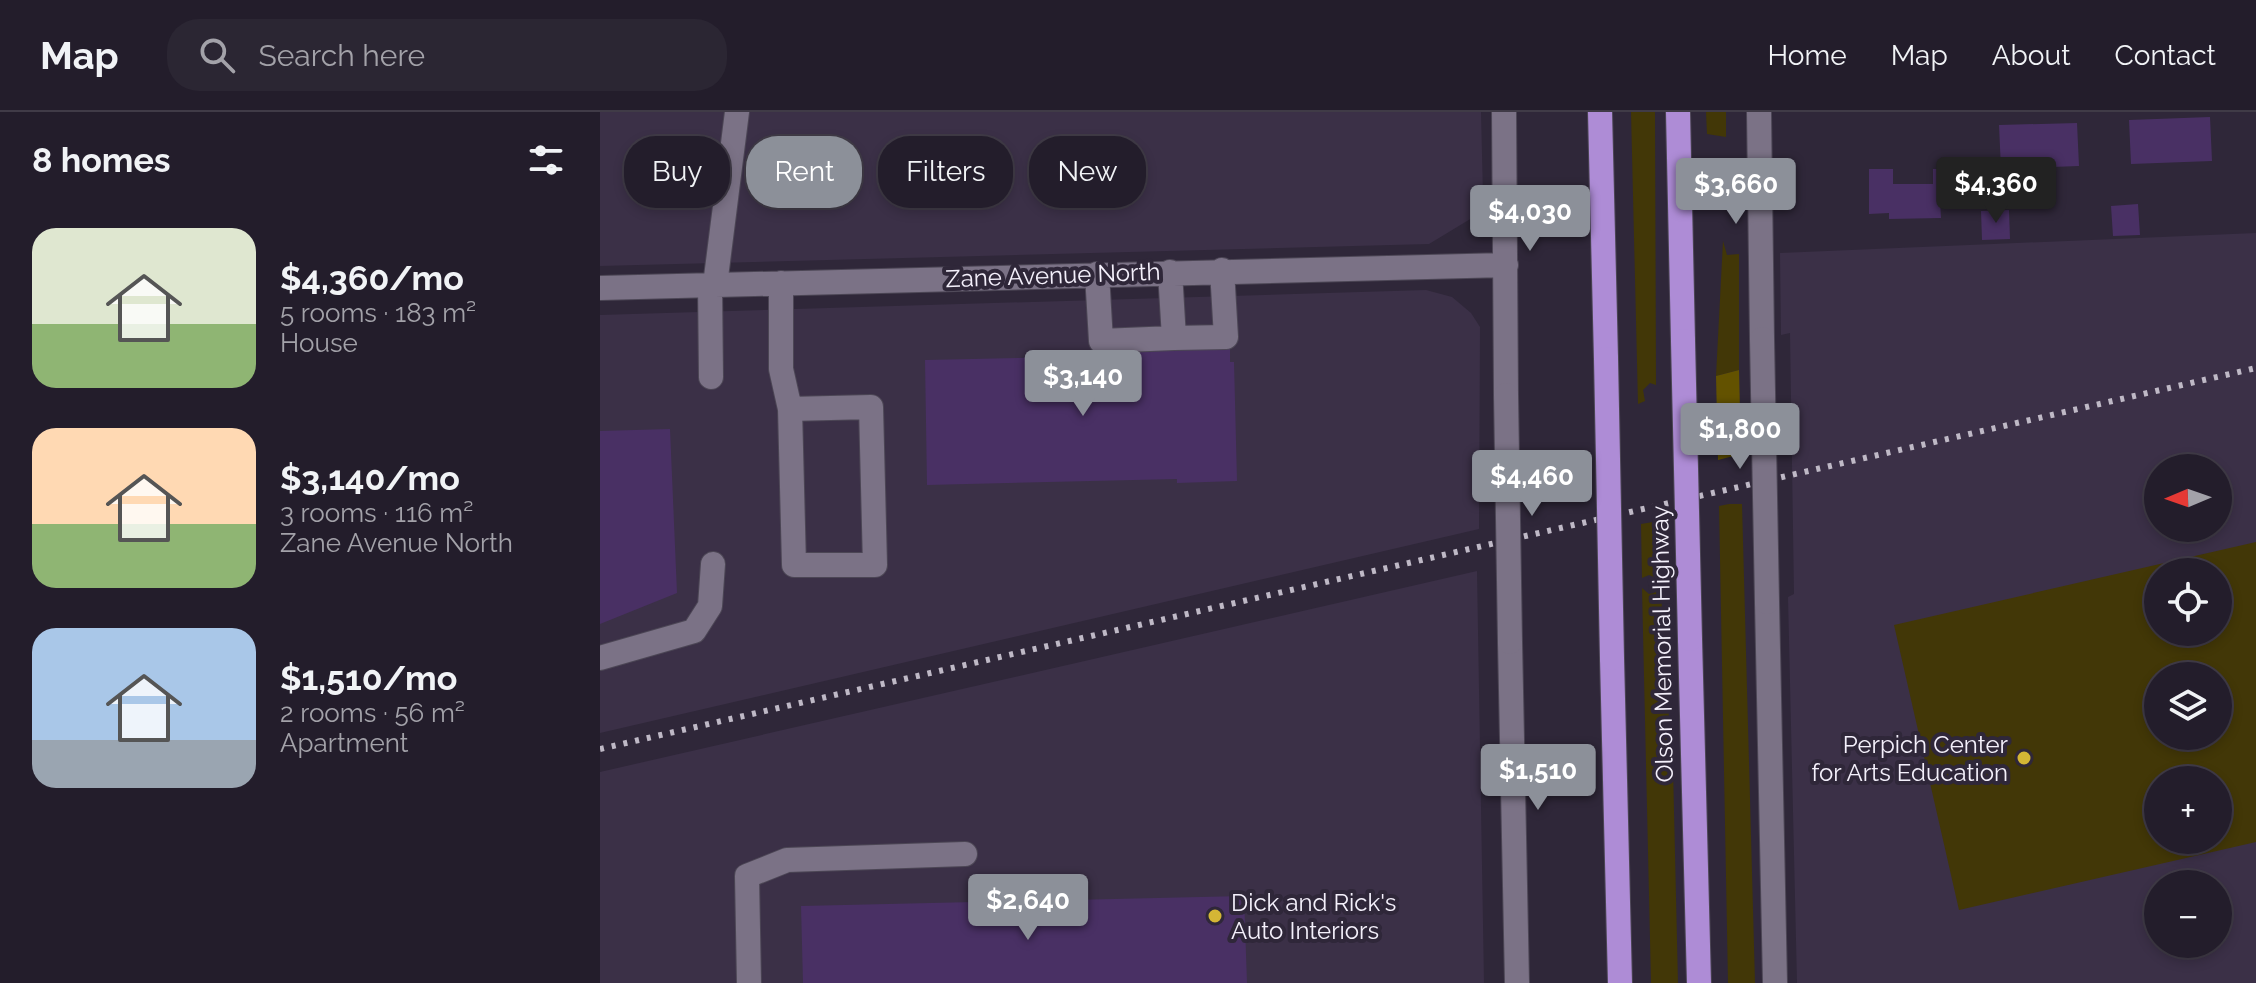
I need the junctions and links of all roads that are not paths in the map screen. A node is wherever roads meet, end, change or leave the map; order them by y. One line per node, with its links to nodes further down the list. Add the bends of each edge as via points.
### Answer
1 (737, 112): 11 (street)
2 (1504, 112): 6 (street)
3 (1600, 112): 21 (highway, Olson Memorial Highway, bridge)
4 (1678, 112): 22 (highway, Olson Memorial Highway, bridge)
5 (1759, 112): 23 (street, bridge)
6 (1506, 265): 7 (street, Zane Avenue North); 20 (street, bridge)
7 (1222, 270): 8 (street, Zane Avenue North); 13 (street, via 1226,337)
8 (1170, 272): 9 (street, Zane Avenue North); 13 (street)
9 (1097, 274): 10 (street, Zane Avenue North); 13 (street, via 1101,341)
10 (781, 283): 11 (street, Zane Avenue North); 15 (street, via 781,369)
11 (713, 285): 12 (street, Zane Avenue North); 14 (street)
12 (600, 288)
13 (1174, 338)
14 (711, 377)
15 (790, 409): 15 (street, via 794,565 875,565 871,407)
16 (713, 564): 17 (street, via 710,606 694,631)
17 (600, 658)
18 (965, 854): 19 (street, via 787,860 747,876)
19 (749, 983)
20 (1517, 983)
21 (1620, 983)
22 (1699, 983)
23 (1775, 983)

